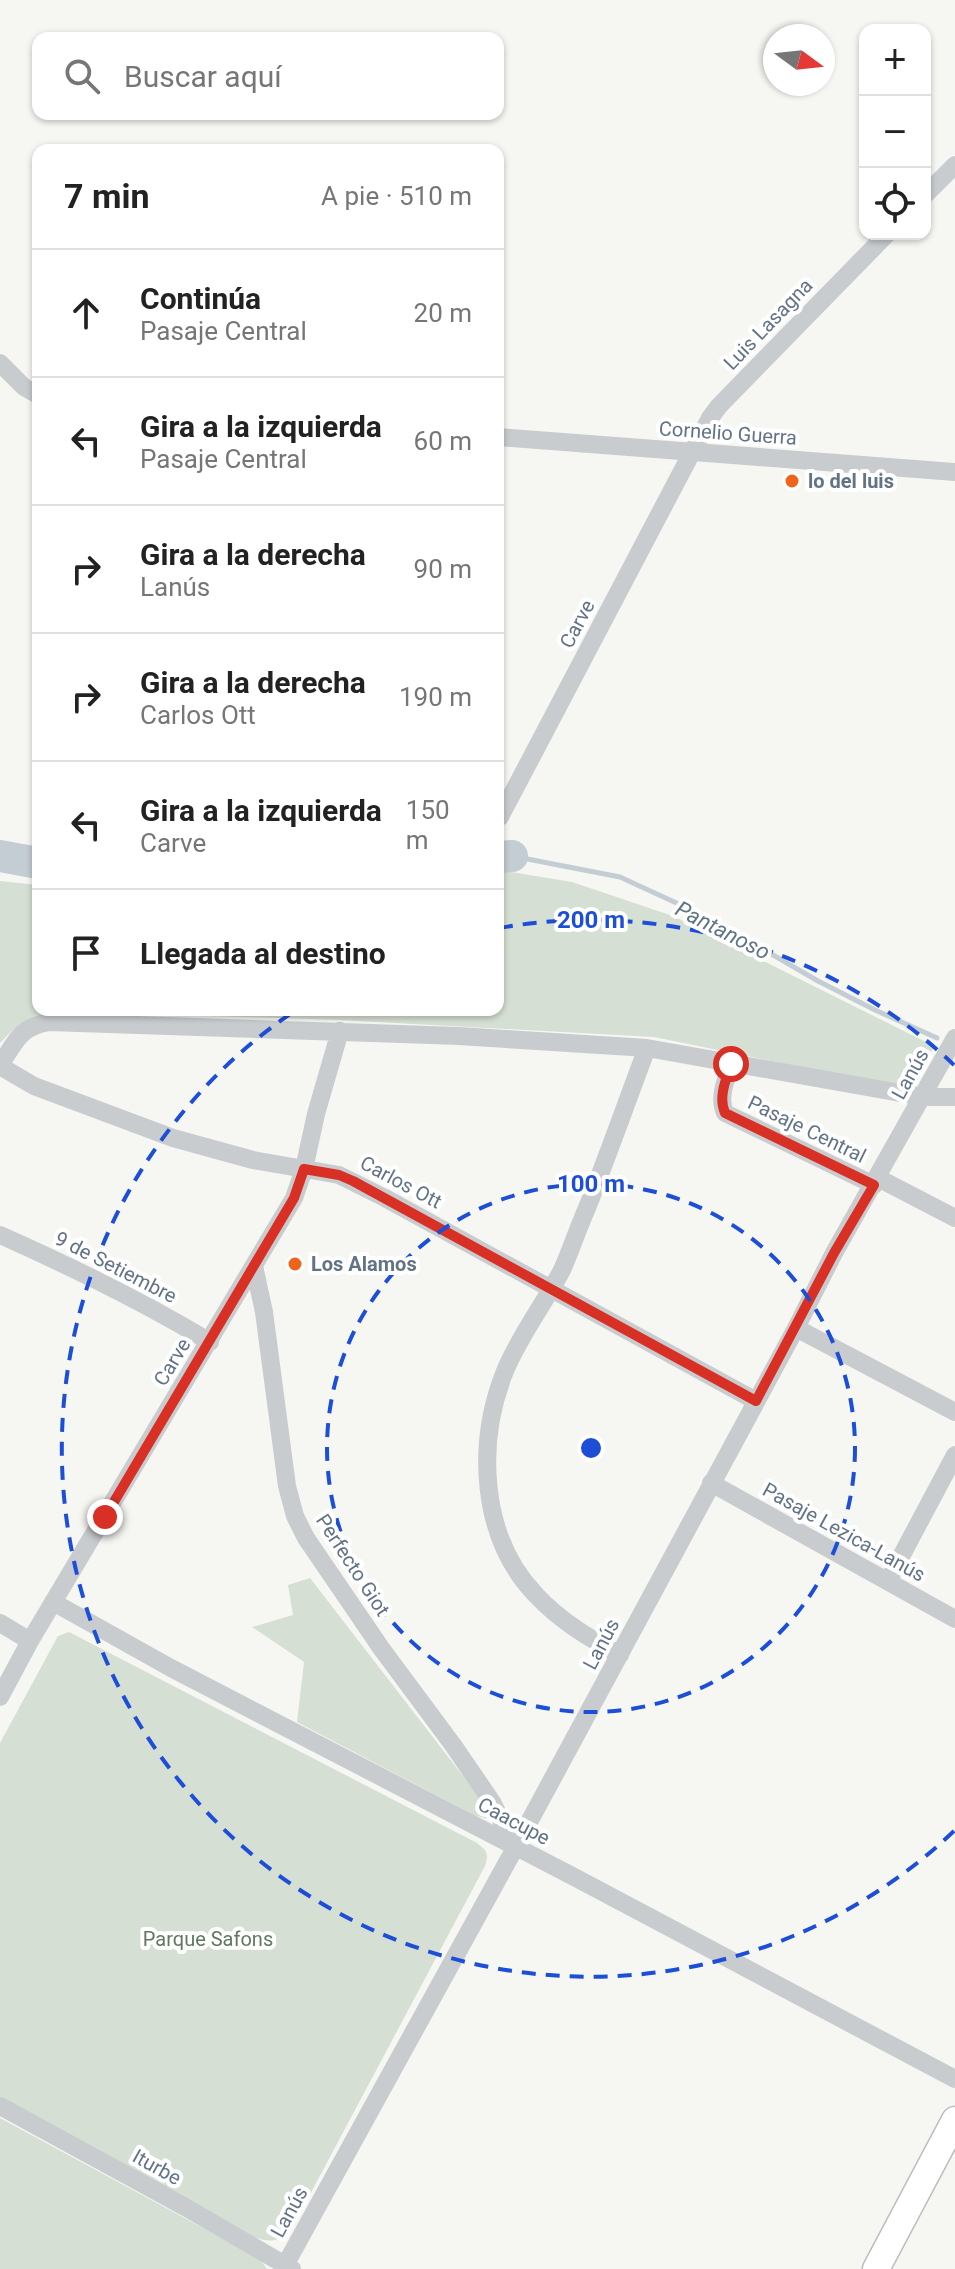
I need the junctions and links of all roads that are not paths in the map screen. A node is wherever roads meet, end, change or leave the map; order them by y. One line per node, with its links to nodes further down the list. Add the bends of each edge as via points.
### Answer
1 (955, 165): 2 (street)
2 (931, 189)
3 (881, 240): 7 (street, Luis Lasagna, via 719,406)
4 (0, 363): 5 (street)
5 (32, 392)
6 (504, 437): 7 (street, Cornelio Guerra)
7 (692, 452): 8 (street, Cornelio Guerra); 9 (street, Carve)
8 (955, 472)
9 (504, 809)
10 (340, 1031): 12 (street); 14 (street, via 49,1022 24,1031); 17 (street, Carve)
11 (955, 1038): 15 (street, Lanús)
12 (647, 1048): 13 (street); 22 (street)
13 (731, 1064): 15 (street); 18 (street, Pasaje Central, via 722,1096 725,1113)
14 (0, 1065): 17 (street, Carlos Ott, via 34,1086 173,1138)
15 (923, 1097): 16 (street); 18 (street, Lanús)
16 (955, 1097)
17 (304, 1169): 21 (street, Carve, via 294,1198); 22 (street, Carlos Ott, via 353,1181)
18 (876, 1181): 19 (street); 23 (street, Lanús)
19 (955, 1218)
20 (0, 1235): 24 (street, 9 de Setiembre, via 139,1301)
21 (254, 1266): 24 (street, Carve); 36 (street, Perfecto Giot, via 295,1516 492,1802)
22 (550, 1289): 25 (street, Carlos Ott); 34 (street, via 506,1370 492,1412 490,1500 498,1533 534,1593 567,1623)
23 (796, 1328): 25 (street, Lanús); 26 (street)
24 (210, 1342): 30 (street, Carve)
25 (756, 1401): 28 (street, Lanús)
26 (955, 1412)
27 (955, 1455): 29 (street)
28 (711, 1483): 29 (street, Pasaje Lezica-Lanús); 34 (street, Lanús)
29 (888, 1581): 31 (street, Pasaje Lezica-Lanús)
30 (53, 1602): 33 (street, Carve); 36 (street, Caacupe)
31 (955, 1619)
32 (0, 1623): 33 (street)
33 (30, 1641): 35 (street, Carve)
34 (620, 1655): 36 (street, Lanús)
35 (0, 1697)
36 (515, 1848): 37 (street, Caacupe); 40 (street, Lanús)
37 (955, 2079)
38 (0, 2106): 40 (street, Iturbe)
39 (955, 2120): 41 (street)
40 (287, 2268)
41 (876, 2269)

